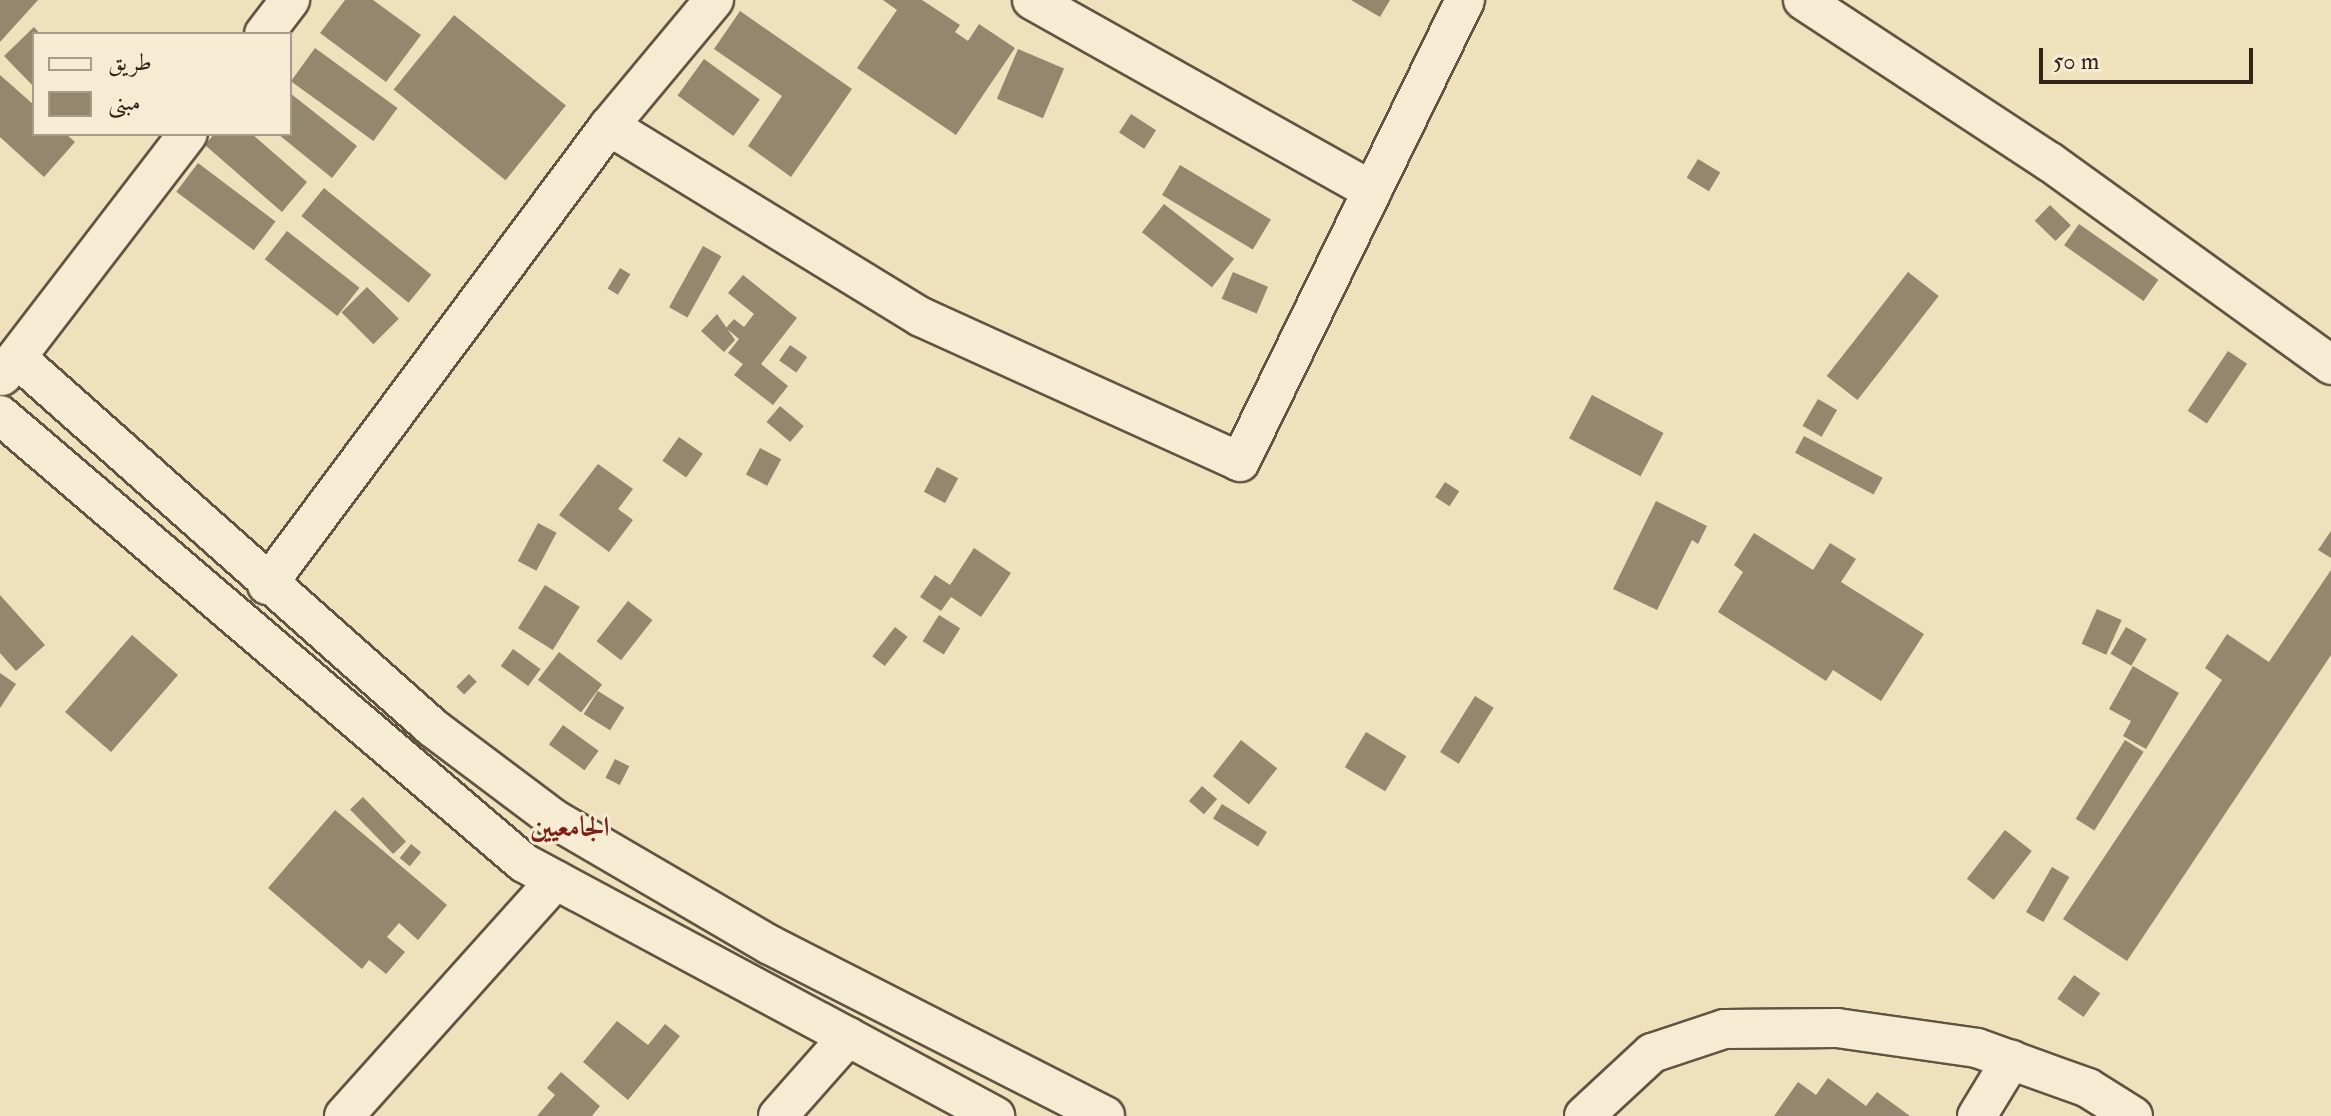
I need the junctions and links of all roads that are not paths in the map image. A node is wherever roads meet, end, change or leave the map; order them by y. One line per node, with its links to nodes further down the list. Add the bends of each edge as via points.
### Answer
1 (290, 0): 6 (street)
2 (714, 0): 7 (street)
3 (1032, 0): 9 (street)
4 (1465, 0): 9 (street)
5 (1803, 0): 10 (street, via 2050,162)
6 (266, 32)
7 (609, 126): 9 (street, via 921,317 1240,462); 13 (street)
8 (186, 136): 11 (street)
9 (1372, 191)
10 (2331, 365)
11 (9, 368): 13 (street)
12 (0, 415): 14 (street, via 524,863)
13 (267, 585): 20 (street, via 433,728 554,819 770,945)
14 (556, 880): 15 (street); 17 (street)
15 (848, 1037): 18 (street); 19 (street)
16 (2011, 1060): 21 (street, via 1977,1048 1837,1028 1724,1029 1652,1053); 22 (street); 23 (street, via 2088,1088)
17 (344, 1116)
18 (778, 1116)
19 (995, 1116)
20 (1105, 1116)
21 (1584, 1116)
22 (1977, 1116)
23 (2133, 1116)

